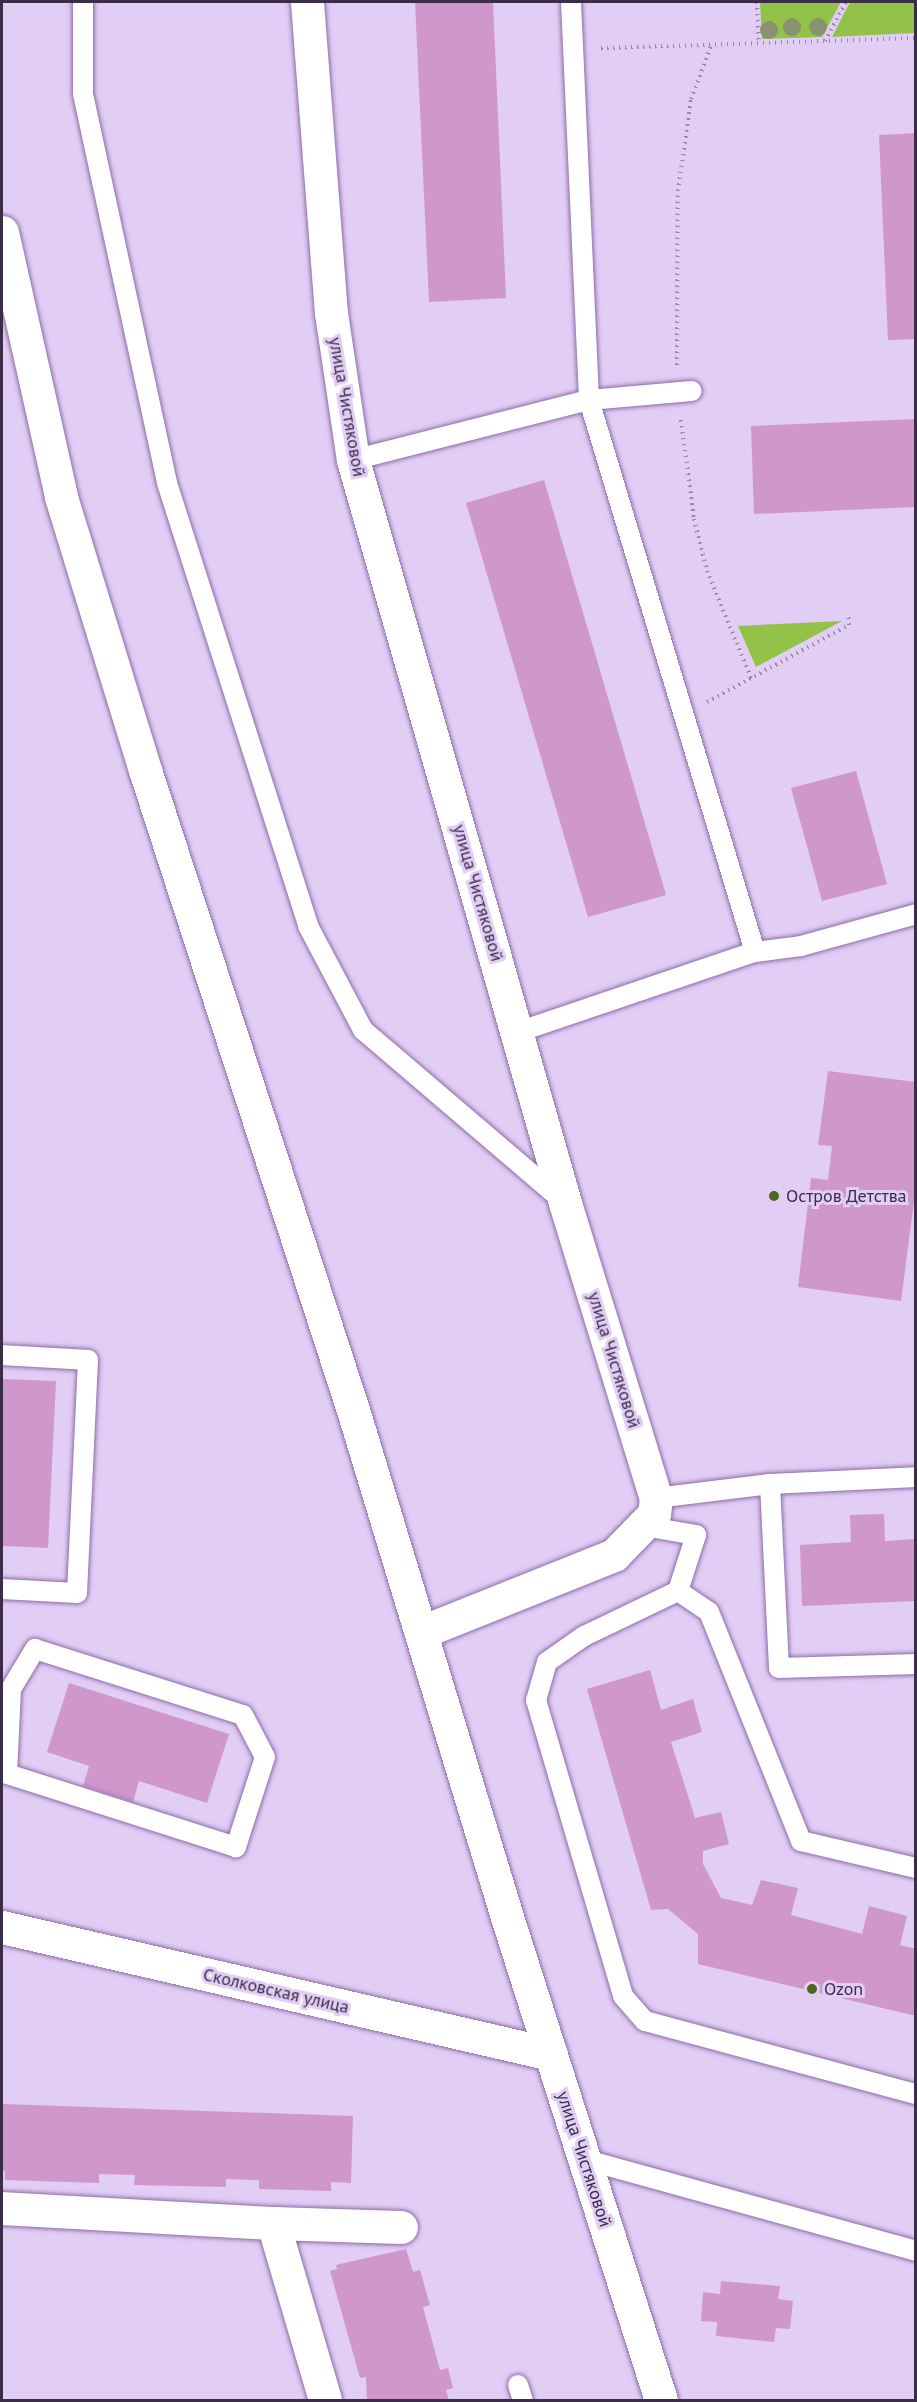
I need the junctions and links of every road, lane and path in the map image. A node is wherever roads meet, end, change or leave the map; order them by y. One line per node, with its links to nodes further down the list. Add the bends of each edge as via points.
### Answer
1 (83, 2): 19 (lane, via 83,94 167,483 308,927 363,1030)
2 (307, 2): 13 (street, улица Чистяковой, via 331,313)
3 (571, 2): 9 (lane)
4 (756, 2): 8 (path)
5 (846, 2): 7 (path)
6 (915, 38): 7 (path)
7 (825, 41): 8 (path)
8 (759, 43): 9 (path)
9 (574, 49): 12 (lane)
10 (2, 232): 26 (street, улица Чистяковой, via 62,497)
11 (692, 391): 12 (lane)
12 (589, 400): 13 (lane); 15 (lane)
13 (353, 460): 18 (street, улица Чистяковой)
14 (848, 613): 15 (path, via 849,625)
15 (684, 715): 17 (lane)
16 (915, 915): 17 (lane, via 801,946)
17 (755, 952): 18 (lane)
18 (518, 1032): 19 (street, улица Чистяковой)
19 (565, 1203): 23 (street, улица Чистяковой)
20 (2, 1356): 24 (lane, via 88,1360 77,1593)
21 (915, 1477): 22 (lane)
22 (770, 1484): 23 (lane); 27 (lane, via 779,1668)
23 (650, 1512): 25 (lane, via 696,1535); 26 (street, via 614,1555)
24 (2, 1589)
25 (678, 1591): 29 (lane, via 709,1612 801,1841); 32 (lane, via 584,1636 547,1662 536,1700 623,1996 645,2021)
26 (421, 1632): 31 (street, улица Чистяковой)
27 (915, 1664)
28 (6, 1689): 28 (lane, via 7,1774 236,1847 265,1757 243,1715 35,1649)
29 (915, 1868)
30 (2, 1927): 31 (street, Сколковская улица)
31 (551, 2054): 33 (street, улица Чистяковой)
32 (915, 2094)
33 (582, 2159): 37 (lane); 39 (street, улица Чистяковой)
34 (2, 2208): 35 (street)
35 (273, 2223): 36 (street); 38 (street)
36 (401, 2227)
37 (915, 2251)
38 (325, 2400)
39 (662, 2400)

